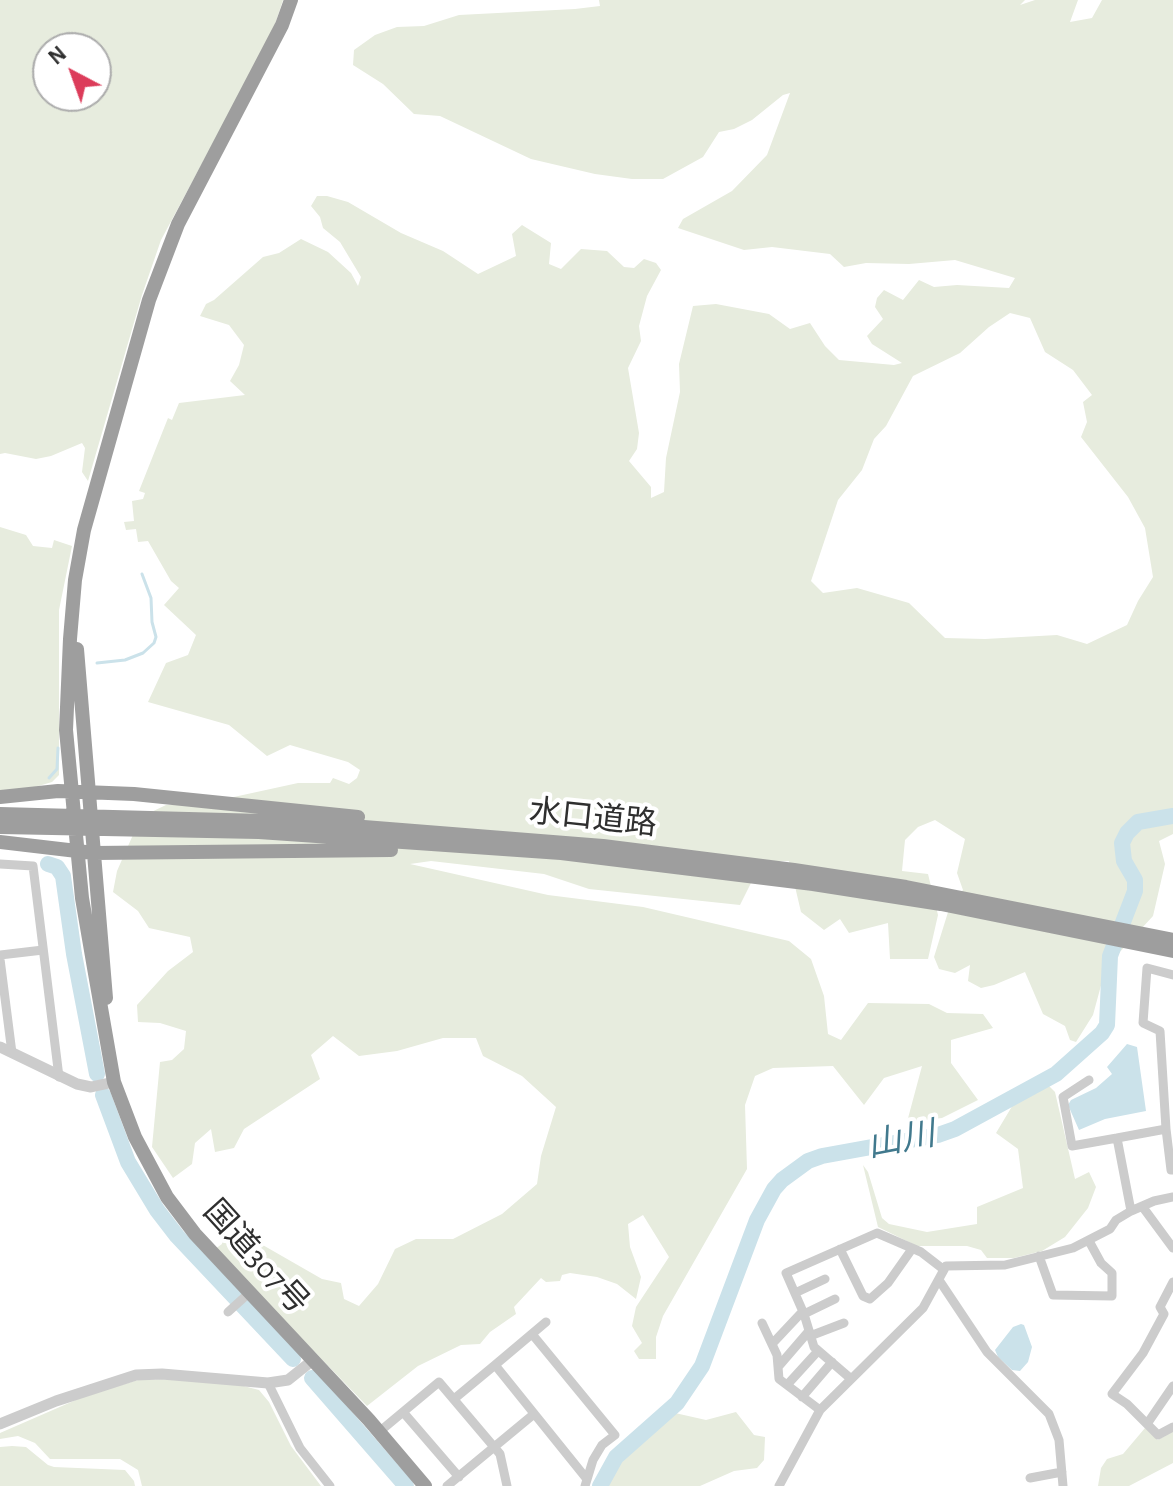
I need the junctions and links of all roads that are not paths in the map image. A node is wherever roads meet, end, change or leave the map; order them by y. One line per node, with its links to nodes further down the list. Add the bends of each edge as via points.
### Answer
1 (291, 0): 2 (highway, via 162,262 96,483 75,580)
2 (74, 614): 3 (highway, 国道307号, via 66,694); 6 (highway, 国道307号)
3 (69, 764): 4 (highway, via 60,783); 5 (highway, 国道307号)
4 (44, 792): 5 (highway); 7 (highway)
5 (72, 792): 6 (highway); 15 (highway, 国道307号)
6 (88, 792): 12 (highway, via 413,822 433,825); 16 (highway, 国道307号)
7 (0, 797)
8 (0, 814): 9 (highway, 水口道路)
9 (66, 822): 10 (highway, 水口道路); 11 (highway, 水口道路)
10 (100, 822): 12 (highway, 水口道路, via 301,822); 14 (highway, 水口道路)
11 (0, 827)
12 (439, 832): 18 (highway, 水口道路, via 781,868 980,900)
13 (0, 842): 15 (highway)
14 (471, 847): 16 (highway); 18 (highway, 水口道路, via 682,866)
15 (77, 853): 16 (highway); 25 (highway, 国道307号)
16 (94, 853): 25 (highway, 国道307号)
17 (0, 864): 21 (street, via 33,866)
18 (1102, 930): 19 (highway, 水口道路)
19 (1139, 938): 20 (highway, 水口道路); 22 (highway, 水口道路)
20 (1173, 940)
21 (43, 950): 23 (street); 28 (street)
22 (1173, 951)
23 (0, 957): 27 (street)
24 (1173, 975): 31 (street, via 1147,968 1143,1023 1160,1031)
25 (106, 1031): 30 (highway, 国道307号)
26 (0, 1047): 27 (street)
27 (12, 1053): 28 (street)
28 (59, 1077): 30 (street, via 91,1087)
29 (1089, 1080): 32 (street, via 1063,1097 1072,1146)
30 (114, 1082): 47 (highway, 国道307号, via 167,1197)
31 (1166, 1129): 32 (street); 33 (street)
32 (1117, 1138): 36 (street)
33 (1173, 1170)
34 (1173, 1197): 35 (street)
35 (1142, 1206): 36 (street); 38 (street)
36 (1131, 1211): 37 (street)
37 (1089, 1241): 41 (street); 41 (street, via 1112,1273 1112,1296 1053,1295)
38 (1173, 1248)
39 (840, 1249): 40 (street, via 877,1233); 40 (street, via 863,1296 870,1299); 46 (street, via 786,1273)
40 (912, 1249): 42 (street)
41 (1039, 1256): 42 (street, via 1005,1265)
42 (943, 1269): 44 (street)
43 (825, 1279): 46 (street)
44 (939, 1280): 62 (street, via 923,1308); 76 (street, via 987,1352 1049,1414 1059,1440)
45 (1173, 1282): 72 (street, via 1160,1307 1164,1314 1143,1353 1112,1394)
46 (795, 1293): 50 (street)
47 (242, 1299): 49 (street); 58 (highway, 国道307号)
48 (835, 1299): 50 (street)
49 (228, 1312)
50 (803, 1313): 55 (street); 56 (street)
51 (546, 1322): 54 (street)
52 (762, 1323): 56 (street)
53 (844, 1323): 55 (street)
54 (532, 1334): 60 (street); 79 (street, via 615,1435 602,1445)
55 (809, 1334): 57 (street); 61 (street)
56 (772, 1344): 61 (street)
57 (818, 1351): 59 (street); 64 (street)
58 (313, 1360): 63 (street, via 288,1380); 74 (highway, 国道307号)
59 (832, 1362): 62 (street); 66 (street)
60 (495, 1365): 67 (street); 70 (street)
61 (778, 1367): 64 (street, via 779,1379)
62 (850, 1378): 68 (street)
63 (268, 1383): 71 (street, via 136,1375); 80 (street, via 300,1448)
64 (787, 1385): 66 (street)
65 (1173, 1386): 72 (street)
66 (802, 1397): 68 (street)
67 (454, 1399): 69 (street, via 439,1382); 75 (street)
68 (820, 1410): 84 (street)
69 (403, 1412): 74 (street); 77 (street)
70 (534, 1414): 75 (street); 79 (street)
71 (0, 1424)
72 (1147, 1424): 73 (street, via 1158,1435)
73 (1173, 1427)
74 (379, 1432): 81 (highway, 国道307号)
75 (494, 1447): 77 (street); 83 (street)
76 (1062, 1472): 78 (street); 85 (street)
77 (459, 1477): 82 (street)
78 (1030, 1478)
79 (586, 1482)
80 (330, 1486)
81 (425, 1486)
82 (447, 1486)
83 (507, 1486)
84 (779, 1486)
85 (1063, 1486)

